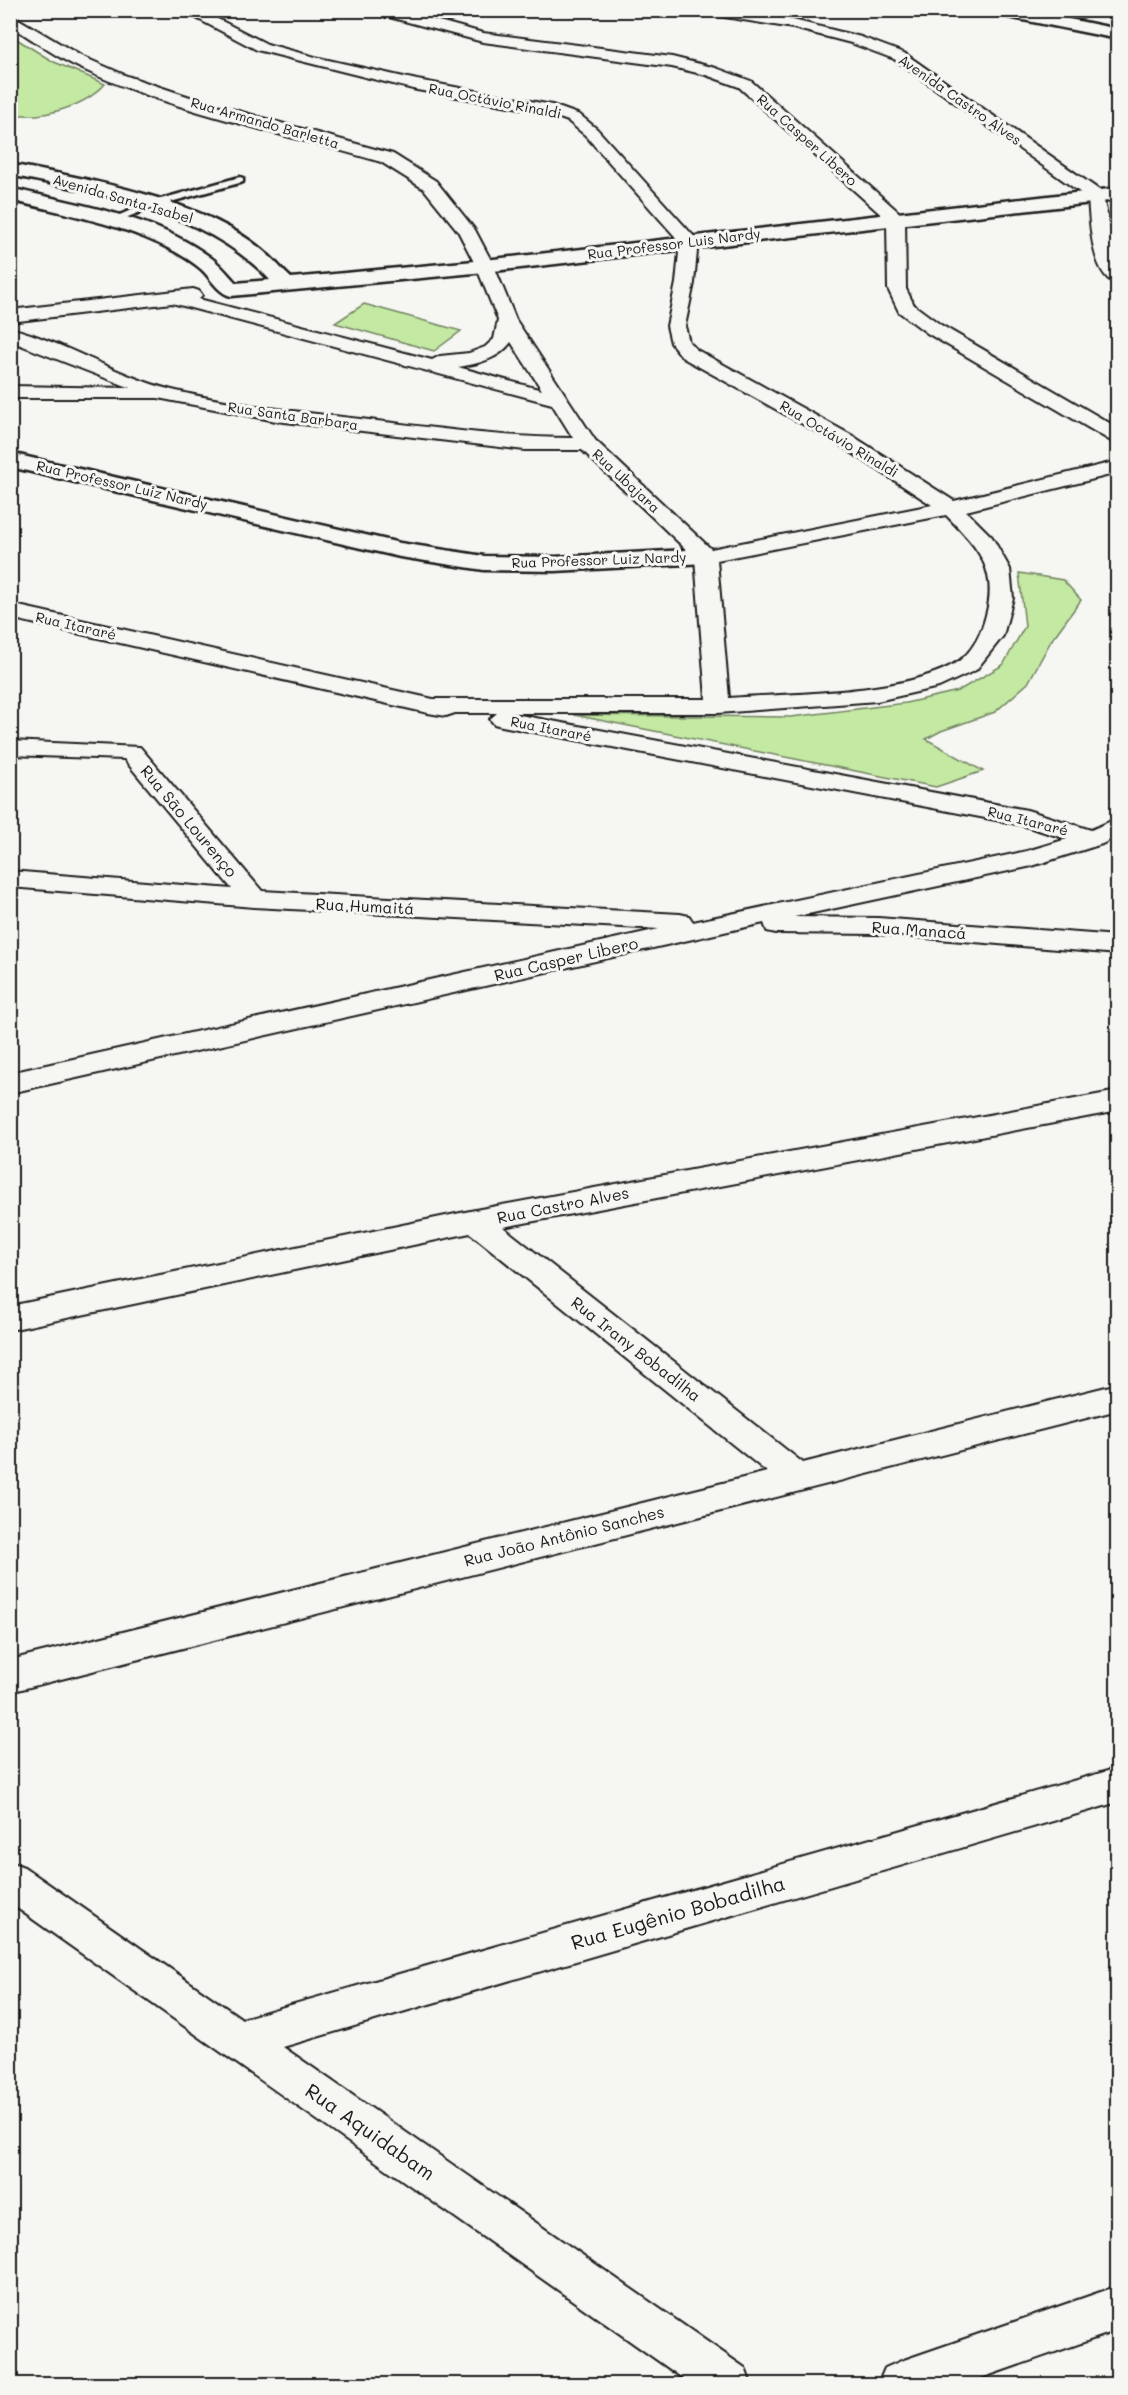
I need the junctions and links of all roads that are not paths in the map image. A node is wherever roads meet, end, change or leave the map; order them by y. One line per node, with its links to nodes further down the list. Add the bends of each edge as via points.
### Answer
1 (188, 10): 17 (street, Rua Octávio Rinaldi, via 262,47 312,61 546,108 574,118)
2 (379, 10): 15 (street, Rua Casper Libero, via 483,37 672,62 745,84)
3 (706, 10): 13 (street, Avenida Castro Alves, via 793,24 899,56)
4 (998, 10): 6 (main road)
5 (10, 18): 18 (street, Rua Armando Barletta, via 83,63 142,87 387,158 430,185 466,230)
6 (1065, 25): 7 (main road); 8 (main road)
7 (1118, 34)
8 (1108, 49)
9 (10, 169): 14 (main road, Avenida Santa Isabel)
10 (240, 180): 14 (lane)
11 (10, 194): 16 (main road, Avenida Santa Isabel)
12 (1118, 194): 13 (main road, Rua Professor Luis Nardy)
13 (1096, 196): 15 (main road, Rua Professor Luis Nardy); 19 (street, via 1106,260)
14 (153, 204): 16 (lane); 20 (main road, Avenida Santa Isabel, via 202,221 242,242 275,270)
15 (896, 219): 17 (main road, Rua Professor Luis Nardy); 31 (street, via 897,289 906,308 934,329)
16 (112, 220): 21 (main road, Avenida Santa Isabel, via 167,240 201,260)
17 (689, 241): 18 (main road, Rua Professor Luis Nardy); 35 (street, Rua Octávio Rinaldi, via 676,326 680,343 690,354 844,439)
18 (485, 266): 20 (main road, Rua Professor Luis Nardy); 24 (street, Rua Ubajara)
19 (1118, 279)
20 (285, 284): 21 (main road, Rua Professor Luis Nardy)
21 (231, 290): 22 (street); 25 (street)
22 (174, 298): 23 (street); 25 (street)
23 (10, 316)
24 (507, 320): 27 (street, via 503,341 474,358 447,362); 30 (street, Rua Ubajara)
25 (308, 332): 27 (street)
26 (10, 334): 29 (street, Rua Santa Barbara)
27 (410, 359): 30 (street)
28 (10, 392): 29 (street)
29 (164, 394): 32 (street, Rua Santa Barbara, via 276,416 525,444)
30 (558, 400): 32 (street, Rua Ubajara)
31 (1118, 437)
32 (587, 444): 36 (street, Rua Ubajara)
33 (10, 460): 36 (main road, Rua Professor Luiz Nardy, via 400,550 484,563 555,564)
34 (1118, 467): 35 (street, Rua Professor Luiz Nardy)
35 (951, 508): 36 (street, Rua Professor Luiz Nardy); 39 (street, Rua Octávio Rinaldi, via 984,542 999,569 1002,598 992,636 968,665 931,682 877,694)
36 (706, 556): 39 (street)
37 (10, 611): 38 (street, Rua Itararé)
38 (429, 706): 39 (street, Rua Octávio Rinaldi); 42 (street, Rua Itararé, via 1027,818)
39 (718, 706)
40 (10, 748): 44 (street, Rua São Lourenço, via 131,752)
41 (1118, 825): 42 (street, Rua Casper Libero)
42 (1093, 839): 45 (street, Rua Casper Libero, via 1032,858)
43 (10, 879): 44 (street, Rua Humaitá)
44 (254, 899): 45 (street, Rua Humaitá)
45 (721, 924): 46 (street, Rua Manacá, via 878,926); 47 (street, Rua Casper Libero)
46 (1118, 945)
47 (10, 1083)
48 (1118, 1101): 49 (street, Rua Castro Alves)
49 (475, 1221): 50 (street, Rua Castro Alves); 52 (street, Rua Irany Bobadilha)
50 (10, 1318)
51 (1118, 1397): 52 (street, Rua João Antônio Sanches)
52 (797, 1477): 53 (street, Rua João Antônio Sanches)
53 (10, 1676)
54 (1118, 1785): 56 (street, Rua Eugênio Bobadilha)
55 (10, 1880): 56 (street, Rua Aquidabam)
56 (238, 2040): 58 (street, Rua Aquidabam)
57 (1118, 2308): 59 (street)
58 (729, 2385)
59 (901, 2385)

